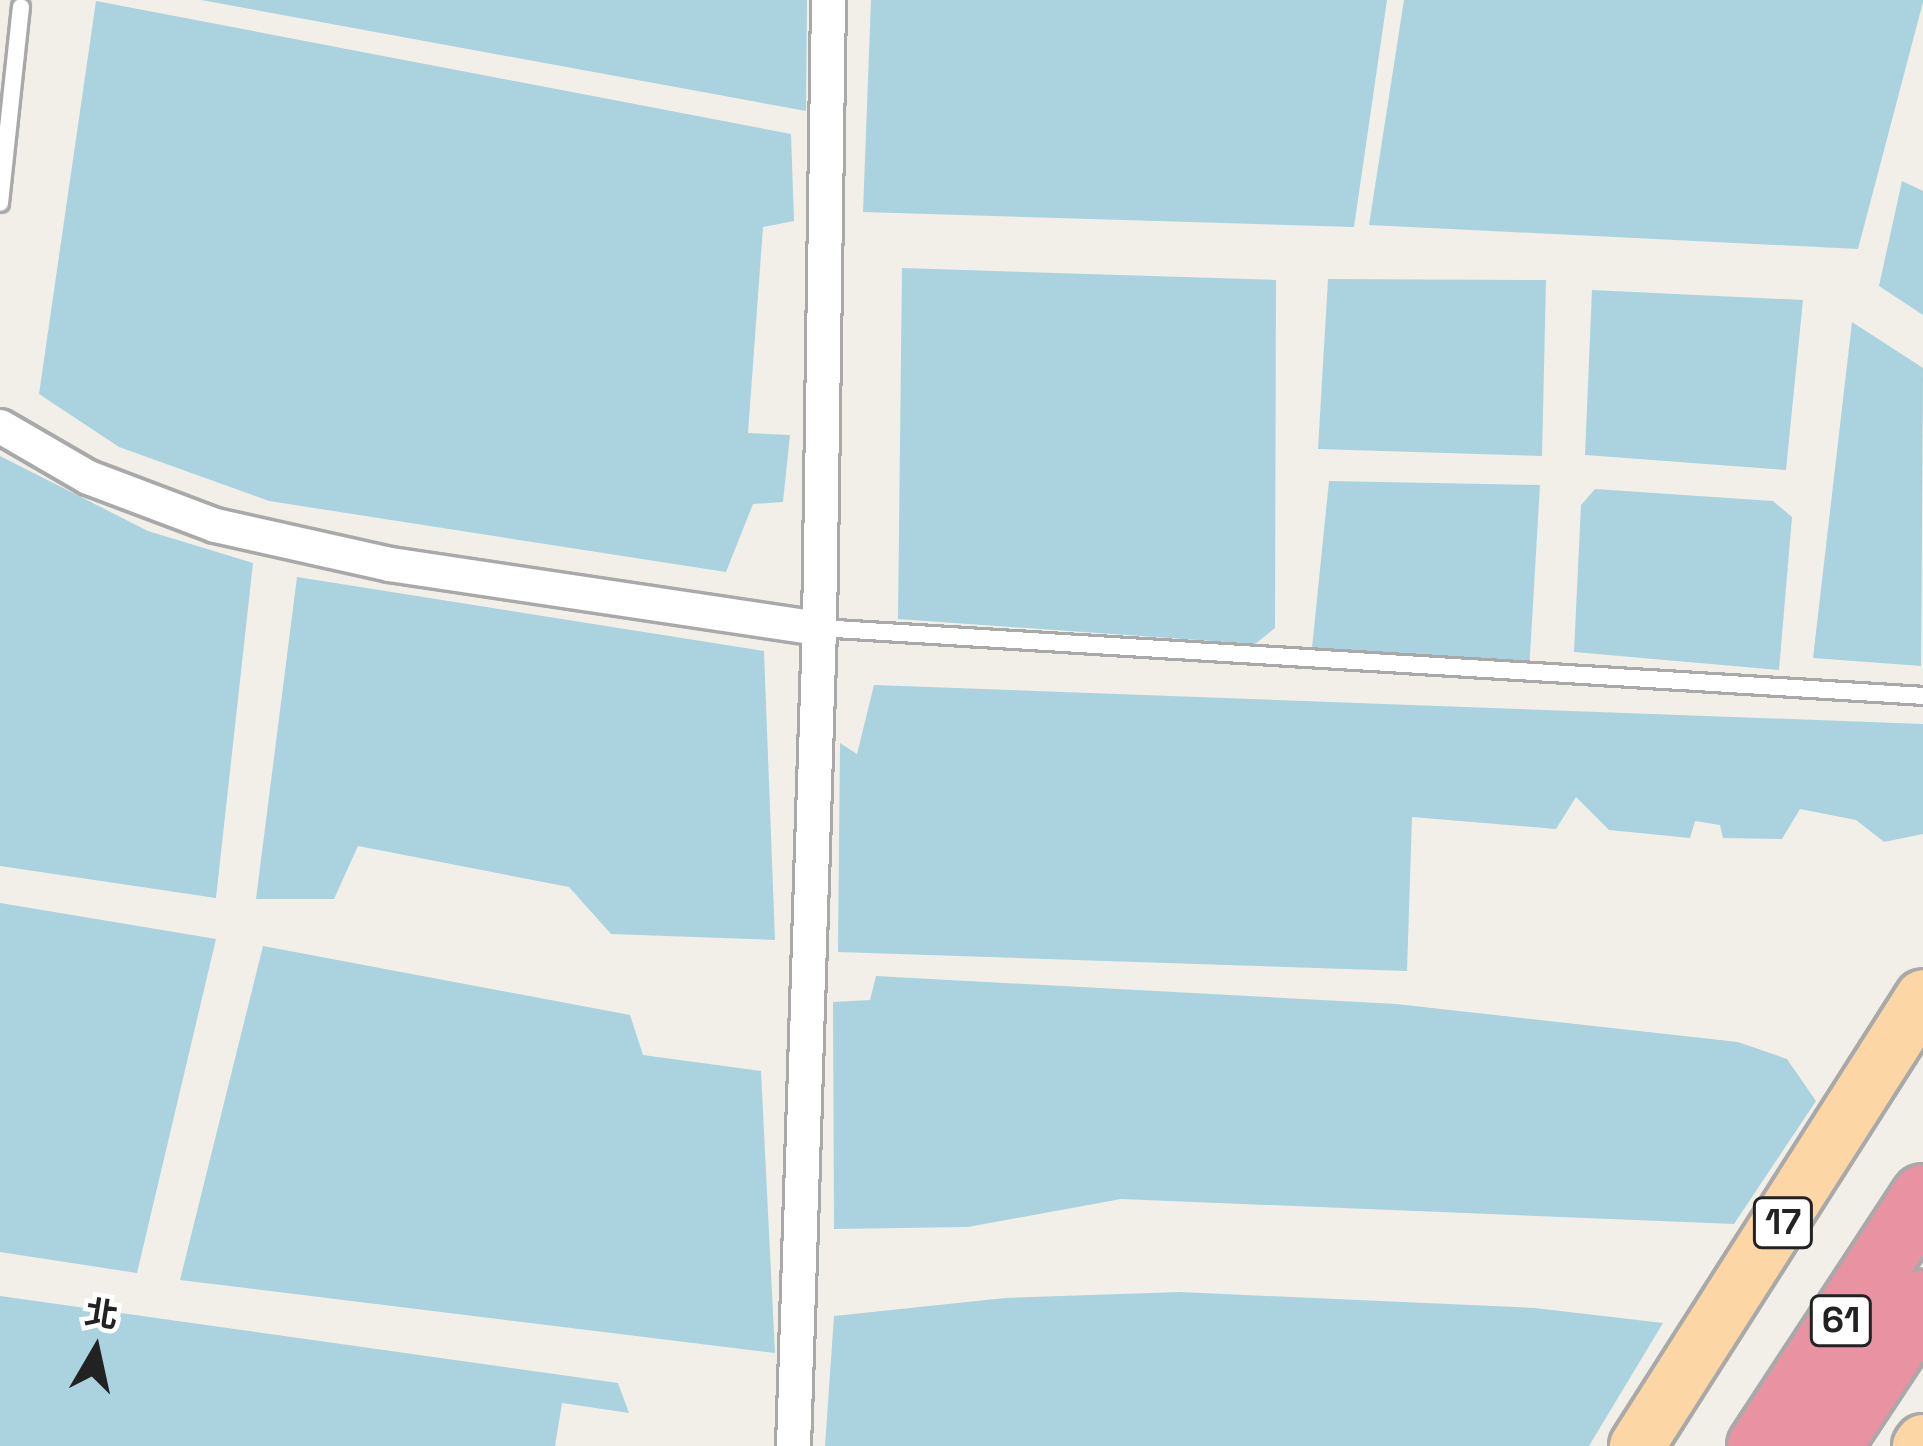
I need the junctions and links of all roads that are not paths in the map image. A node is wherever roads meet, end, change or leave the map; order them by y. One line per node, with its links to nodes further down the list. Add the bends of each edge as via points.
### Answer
1 (828, 0): 5 (street)
2 (21, 7): 3 (lane)
3 (0, 203)
4 (0, 426): 5 (street, via 88,476 215,524 389,564)
5 (820, 628): 6 (lane); 10 (street)
6 (1923, 696)
7 (1923, 997): 11 (main road, 17)
8 (1923, 1196): 12 (highway, 61)
9 (1923, 1302): 13 (highway, 61)
10 (793, 1446)
11 (1637, 1446)
12 (1759, 1446)
13 (1828, 1446)

